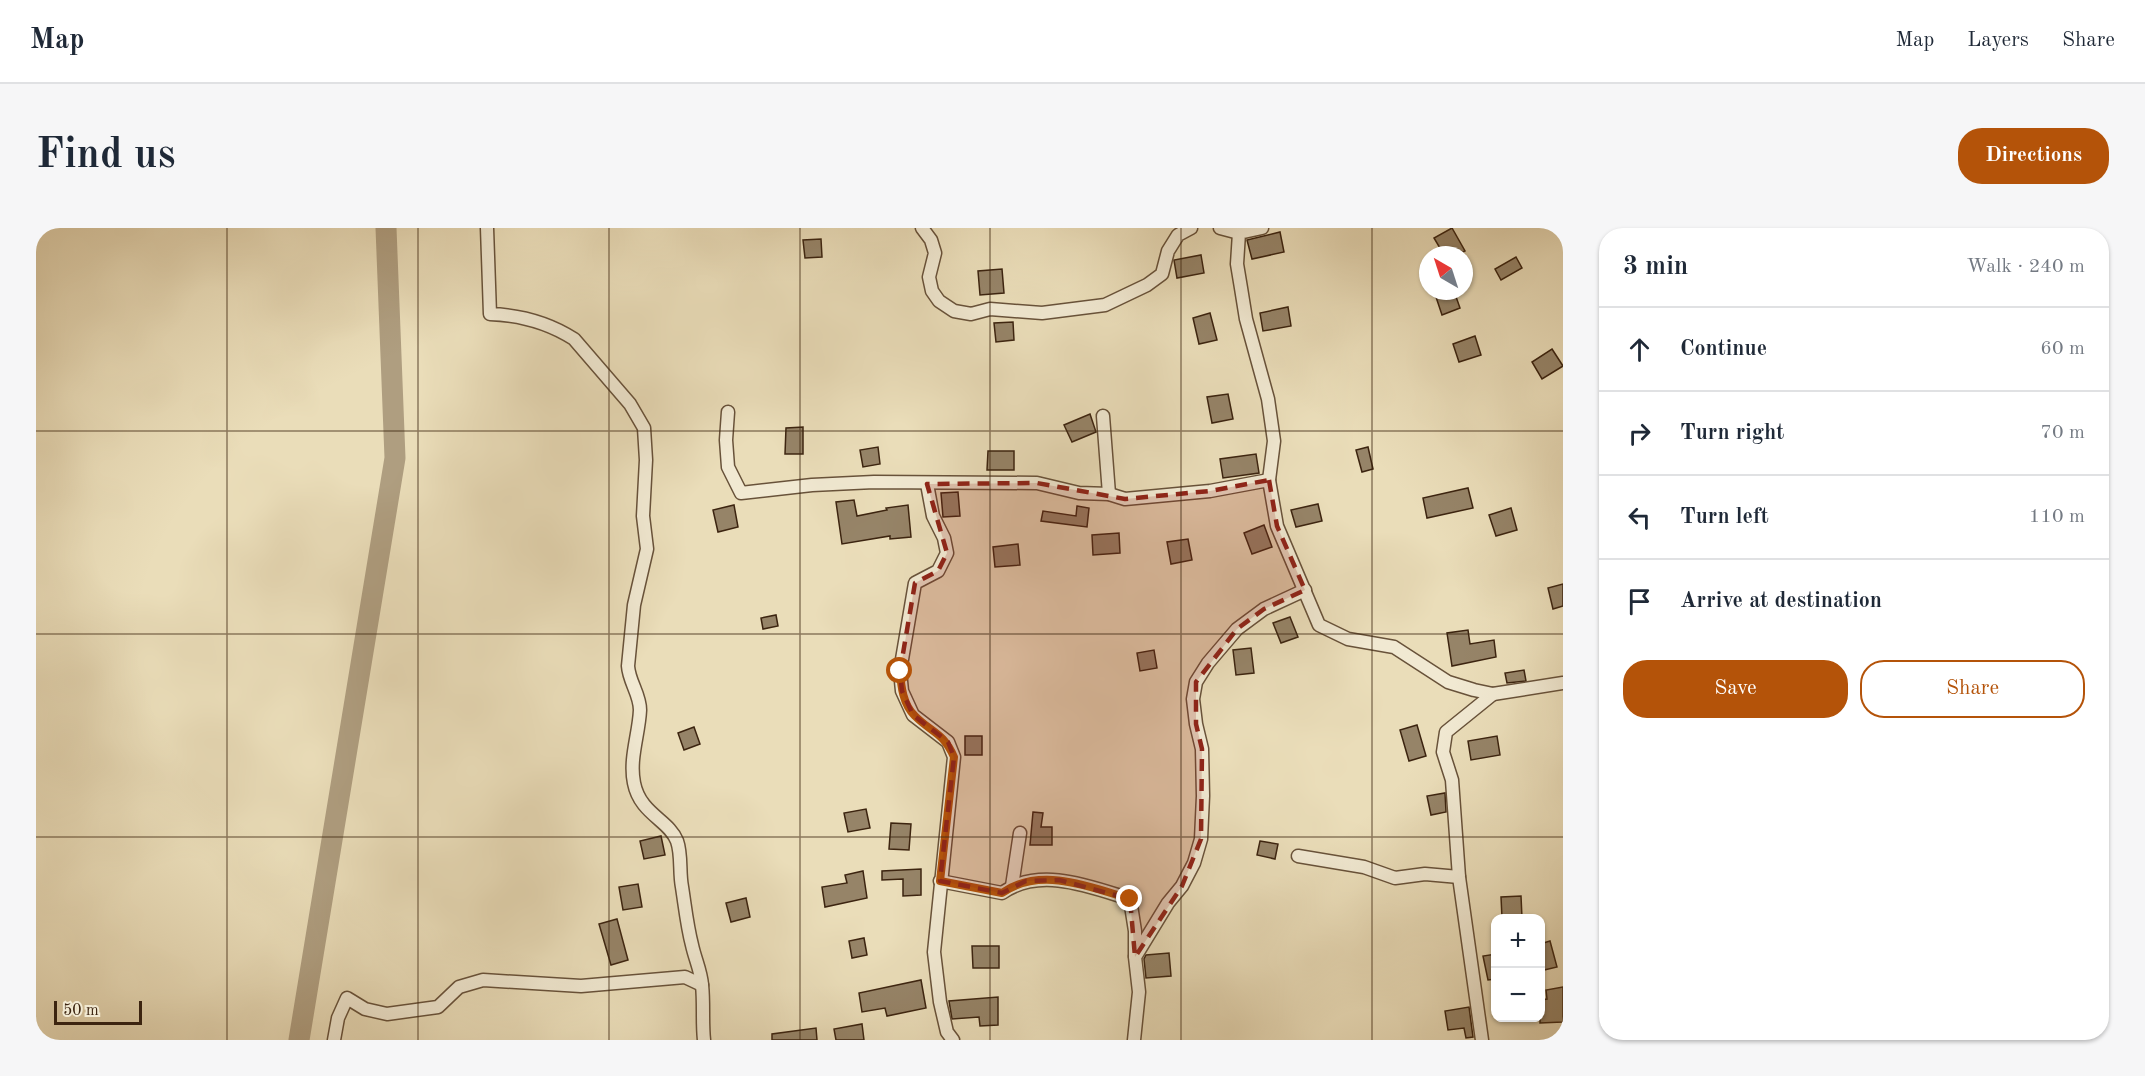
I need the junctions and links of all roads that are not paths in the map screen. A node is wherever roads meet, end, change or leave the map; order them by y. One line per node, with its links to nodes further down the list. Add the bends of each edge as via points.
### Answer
1 (487, 228): 21 (street, via 490,314 517,315 574,339 630,404 644,428 643,516 647,549 634,605 628,666 640,708 633,781 646,809 677,843 690,937)
2 (922, 228): 3 (street, via 935,254 929,277 932,291 954,311 971,314 990,309 1042,313 1105,305 1162,274 1168,251 1178,235)
3 (1191, 228)
4 (1220, 228): 6 (street)
5 (1262, 228): 6 (street)
6 (1239, 233): 9 (street, via 1240,288 1268,399 1274,441)
7 (728, 412): 10 (street, via 729,467 741,493 874,482)
8 (1103, 416): 11 (street)
9 (1269, 480): 11 (street, via 1210,491 1125,499); 12 (street, via 1277,526)
10 (927, 484): 11 (street, via 1037,483 1079,493); 18 (street, via 933,516 947,553 938,571 915,583 900,671 902,691 913,715 948,742 954,757)
11 (1108, 494)
12 (1305, 590): 14 (street, via 1319,625 1348,639 1394,648 1448,682); 20 (street, via 1264,609 1237,629 1196,682 1193,699 1202,749 1201,839 1186,879)
13 (1563, 683): 14 (street)
14 (1493, 694): 17 (street, via 1446,732 1443,752 1452,780)
15 (1020, 833): 19 (street)
16 (1298, 856): 17 (street, via 1364,867 1395,878 1425,874)
17 (1459, 877): 26 (street)
18 (940, 881): 19 (street, via 1002,893); 24 (street, via 934,952 940,1002 947,1032)
19 (1012, 886): 20 (street, via 1026,881 1059,880 1130,899)
20 (1135, 957): 25 (street, via 1139,992)
21 (702, 985): 22 (street, via 685,977 580,986 483,980 459,987 438,1007 387,1014 365,1009 347,998); 23 (street)
22 (334, 1040)
23 (704, 1040)
24 (953, 1040)
25 (1134, 1040)
26 (1482, 1040)

